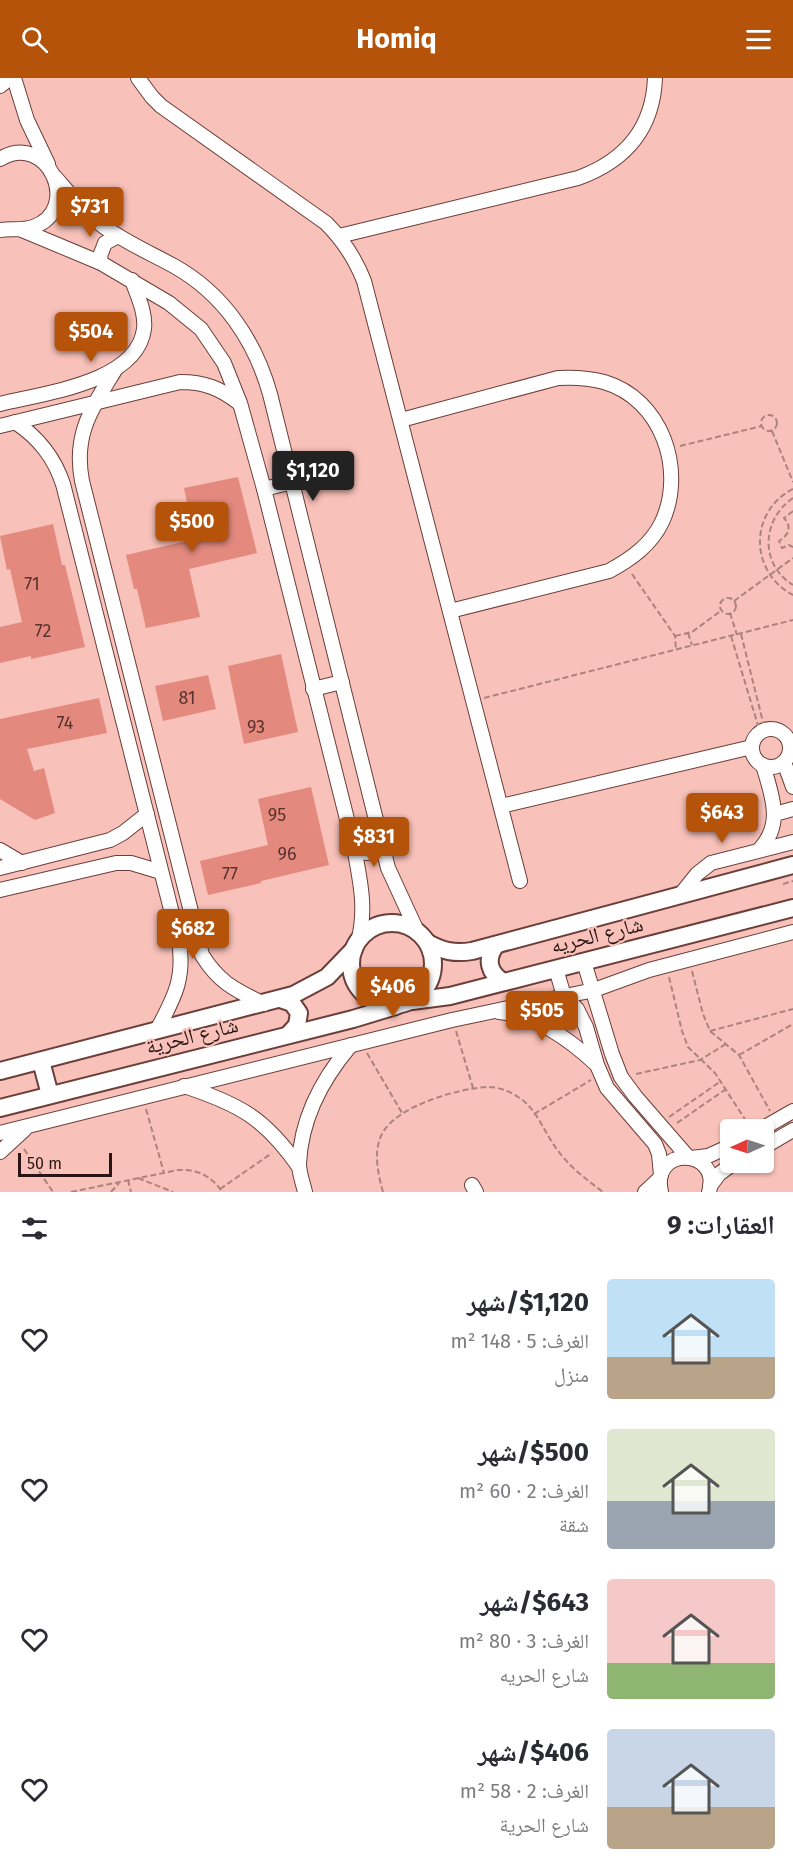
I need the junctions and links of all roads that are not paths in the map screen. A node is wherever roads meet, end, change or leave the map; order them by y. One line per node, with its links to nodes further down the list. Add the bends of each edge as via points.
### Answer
1 (10, 78): 5 (street)
2 (15, 78): 7 (street, via 27,120)
3 (138, 78): 10 (street, via 161,106)
4 (655, 78): 10 (street, via 653,99 639,134 627,149 596,171)
5 (0, 86)
6 (0, 159): 7 (street, via 17,153 29,154 40,158)
7 (52, 172): 8 (street, via 58,189 52,212 34,227); 9 (street, via 90,215)
8 (8, 228): 11 (street)
9 (118, 236): 11 (street, via 105,243); 22 (street, via 194,279 237,321 265,375)
10 (339, 236): 17 (street, via 364,281)
11 (101, 263): 12 (street)
12 (132, 280): 13 (street, via 144,328 135,352); 15 (street, via 201,329 224,363)
13 (115, 370): 14 (street); 16 (street)
14 (96, 401): 15 (street, via 196,382 211,385); 18 (street); 20 (street, via 82,433)
15 (240, 403): 23 (street)
16 (0, 404)
17 (401, 420): 24 (street); 24 (street, via 558,378 583,377 628,394 660,429 668,449 672,476 670,500 662,523 648,543 624,563 609,571)
18 (15, 422): 19 (street); 21 (street, via 41,443)
19 (0, 426)
20 (80, 467): 21 (street, via 68,464); 27 (street)
21 (59, 472): 29 (street)
22 (292, 482): 23 (street); 25 (street)
23 (264, 489): 26 (street)
24 (450, 610): 34 (street)
25 (342, 682): 26 (street); 38 (street)
26 (313, 688): 41 (street)
27 (147, 737): 29 (street); 54 (street)
28 (791, 740): 30 (street, via 777,729 763,731); 31 (street)
29 (129, 743): 36 (street)
30 (752, 747): 32 (street, via 755,758); 34 (street)
31 (784, 762): 32 (street, via 775,767); 33 (street)
32 (763, 765): 37 (street)
33 (793, 787)
34 (501, 806): 49 (street)
35 (793, 809): 37 (street)
36 (147, 814): 40 (street, via 123,833); 48 (street)
37 (775, 814): 43 (street, via 772,830)
38 (382, 840): 41 (street, via 373,852 362,853); 55 (street, via 388,868)
39 (793, 842): 43 (street)
40 (95, 844): 44 (street); 45 (street, via 105,855)
41 (354, 847): 58 (street, via 363,898 363,923)
42 (0, 850): 44 (street)
43 (759, 850): 51 (street, via 711,863)
44 (22, 862): 47 (street)
45 (101, 865): 48 (street, via 131,863); 50 (street)
46 (793, 866): 51 (street, شارع الحريه)
47 (0, 868)
48 (161, 872): 56 (street)
49 (520, 881)
50 (0, 890)
51 (681, 894): 57 (street, شارع الحريه)
52 (793, 908): 59 (street, شارع الحريه)
53 (793, 932): 62 (street, via 666,965)
54 (198, 936): 56 (street, via 191,944); 65 (street, via 202,955 212,971 225,984)
55 (422, 937): 57 (street, شارع الحريه, via 442,951 457,954); 58 (street, via 401,924 384,924 369,930); 66 (street, via 433,959 432,976 424,990)
56 (179, 941): 68 (street, via 179,985)
57 (496, 945): 61 (street, via 490,966 492,973)
58 (356, 946): 64 (street, شارع الحرية, via 327,977); 66 (street, via 351,957 352,974 359,989 371,1000 387,1006)
59 (584, 962): 60 (street, شارع الحريه); 62 (street)
60 (556, 969): 61 (street, شارع الحريه); 63 (street)
61 (504, 982): 66 (street, شارع الحريه)
62 (594, 990): 63 (street); 85 (street, via 621,1077)
63 (564, 996): 67 (street); 72 (street, via 582,1018)
64 (280, 999): 65 (street, شارع الحرية); 69 (street, via 292,1003 299,1013 297,1025)
65 (264, 1004): 68 (street, شارع الحرية)
66 (404, 1004): 69 (street, شارع الحرية)
67 (491, 1011): 70 (street); 72 (street, via 510,1013 548,1028 582,1051)
68 (157, 1030): 71 (street, شارع الحرية)
69 (289, 1034): 75 (street, شارع الحرية)
70 (356, 1044): 74 (street); 86 (street, via 333,1066 319,1089 302,1140)
71 (41, 1061): 73 (street, شارع الحرية); 75 (street)
72 (599, 1070): 88 (street, via 614,1098 655,1144)
73 (0, 1071)
74 (183, 1086): 79 (street); 86 (street, via 249,1113 284,1145)
75 (50, 1095): 76 (street, شارع الحرية)
76 (0, 1108)
77 (793, 1111): 78 (street)
78 (774, 1122)
79 (32, 1125): 81 (street); 84 (street)
80 (793, 1130): 82 (street)
81 (0, 1133)
82 (774, 1141)
83 (720, 1151): 85 (street)
84 (0, 1152)
85 (689, 1158): 88 (street, via 669,1163); 89 (street, via 708,1171)
86 (299, 1167): 90 (street)
87 (720, 1172): 89 (street)
88 (661, 1176): 91 (street); 92 (street)
89 (710, 1190)
90 (305, 1192)
91 (645, 1192)
92 (662, 1192)

